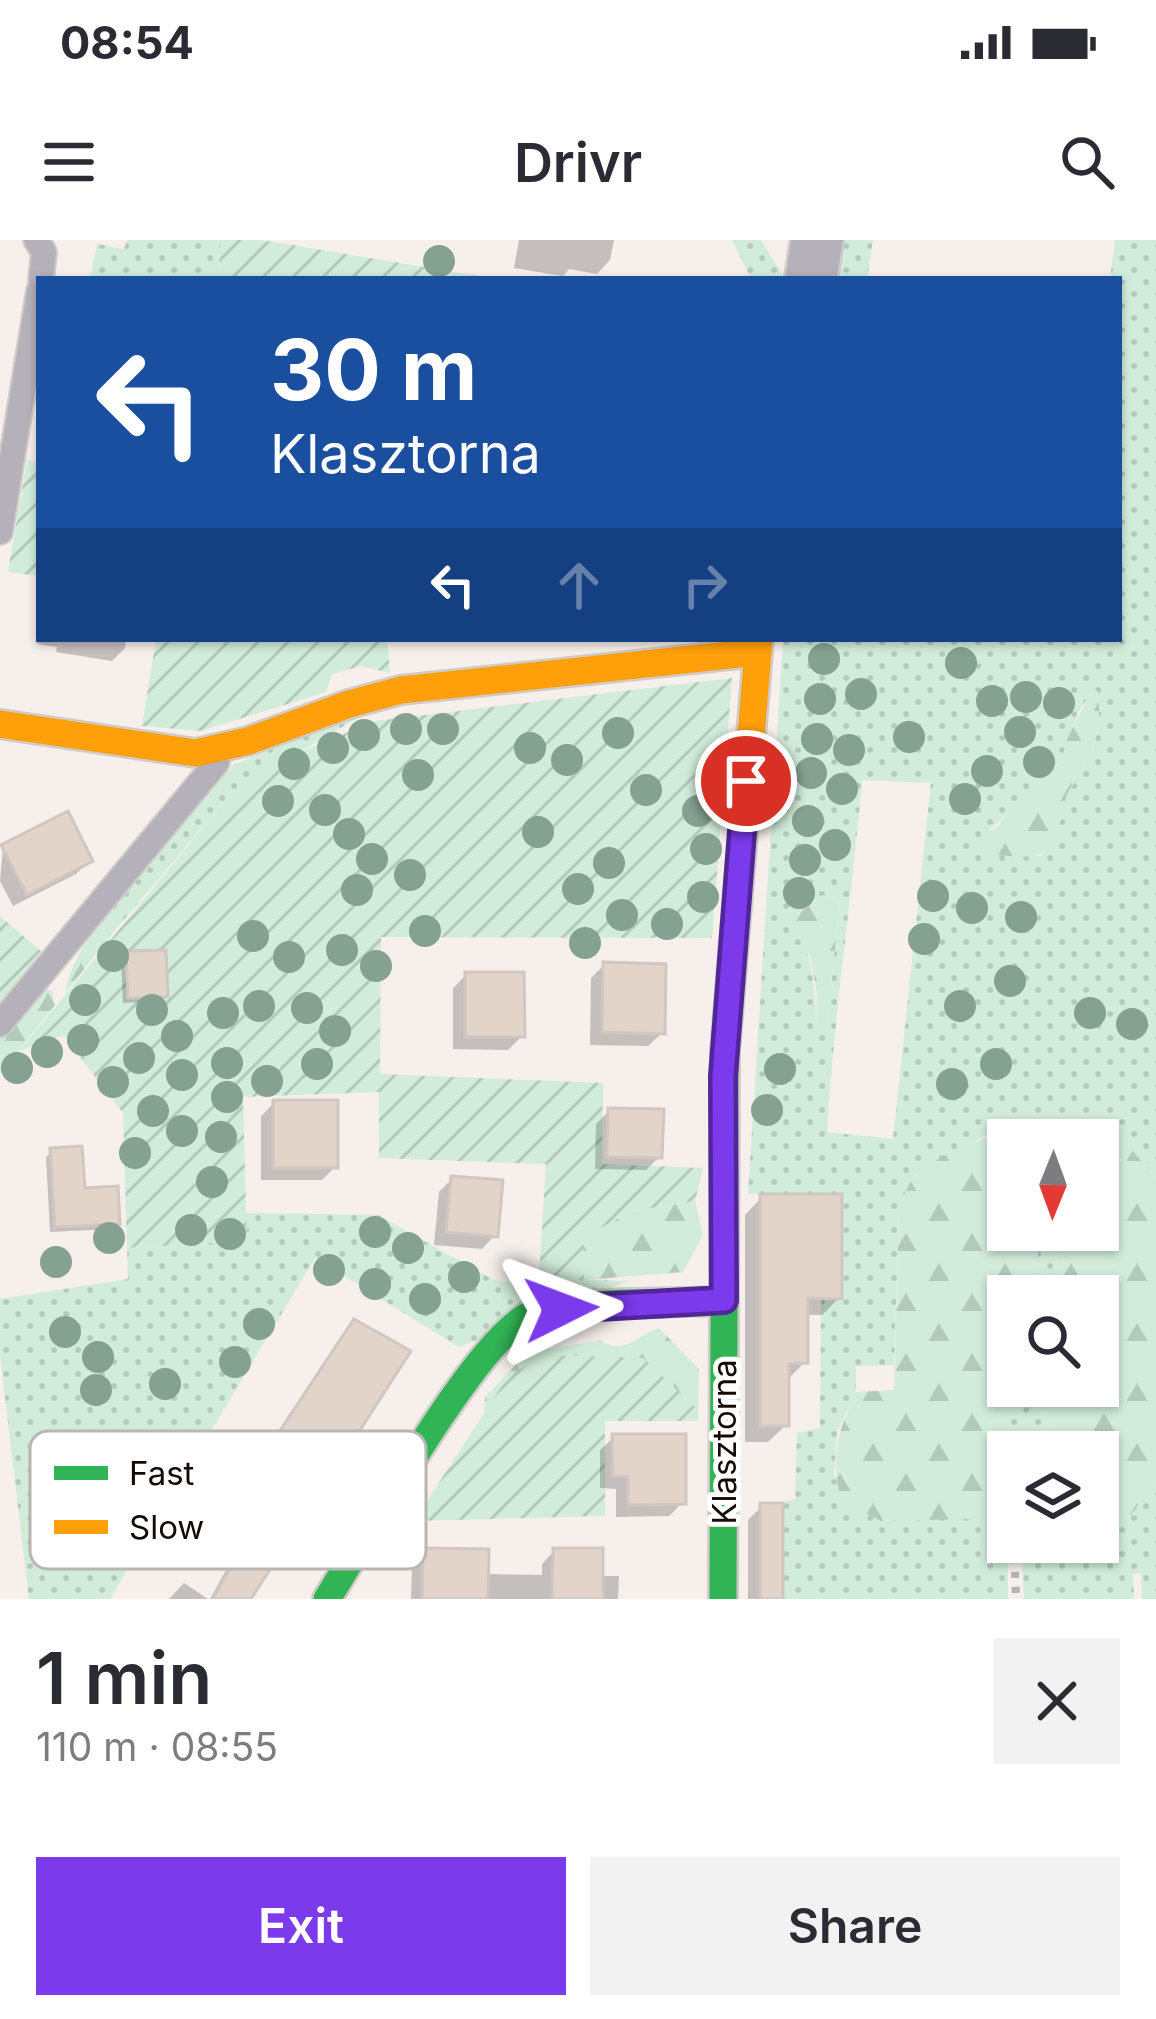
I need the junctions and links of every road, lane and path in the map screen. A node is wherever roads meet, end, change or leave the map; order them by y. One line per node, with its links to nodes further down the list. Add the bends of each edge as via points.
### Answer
1 (36, 240): 2 (lane, via 44,252)
2 (41, 276)
3 (36, 310): 4 (lane)
4 (0, 532)
5 (759, 646): 7 (street, via 401,690); 9 (street, Klasztorna, via 723,1076)
6 (0, 724): 7 (street, via 180,752)
7 (223, 748): 8 (lane)
8 (0, 1024)
9 (724, 1300): 10 (street, via 546,1311 511,1327 477,1362); 14 (street, Klasztorna)
10 (426, 1443)
11 (1015, 1563): 15 (path)
12 (346, 1569): 13 (street)
13 (327, 1599)
14 (723, 1599)
15 (1016, 1599)

